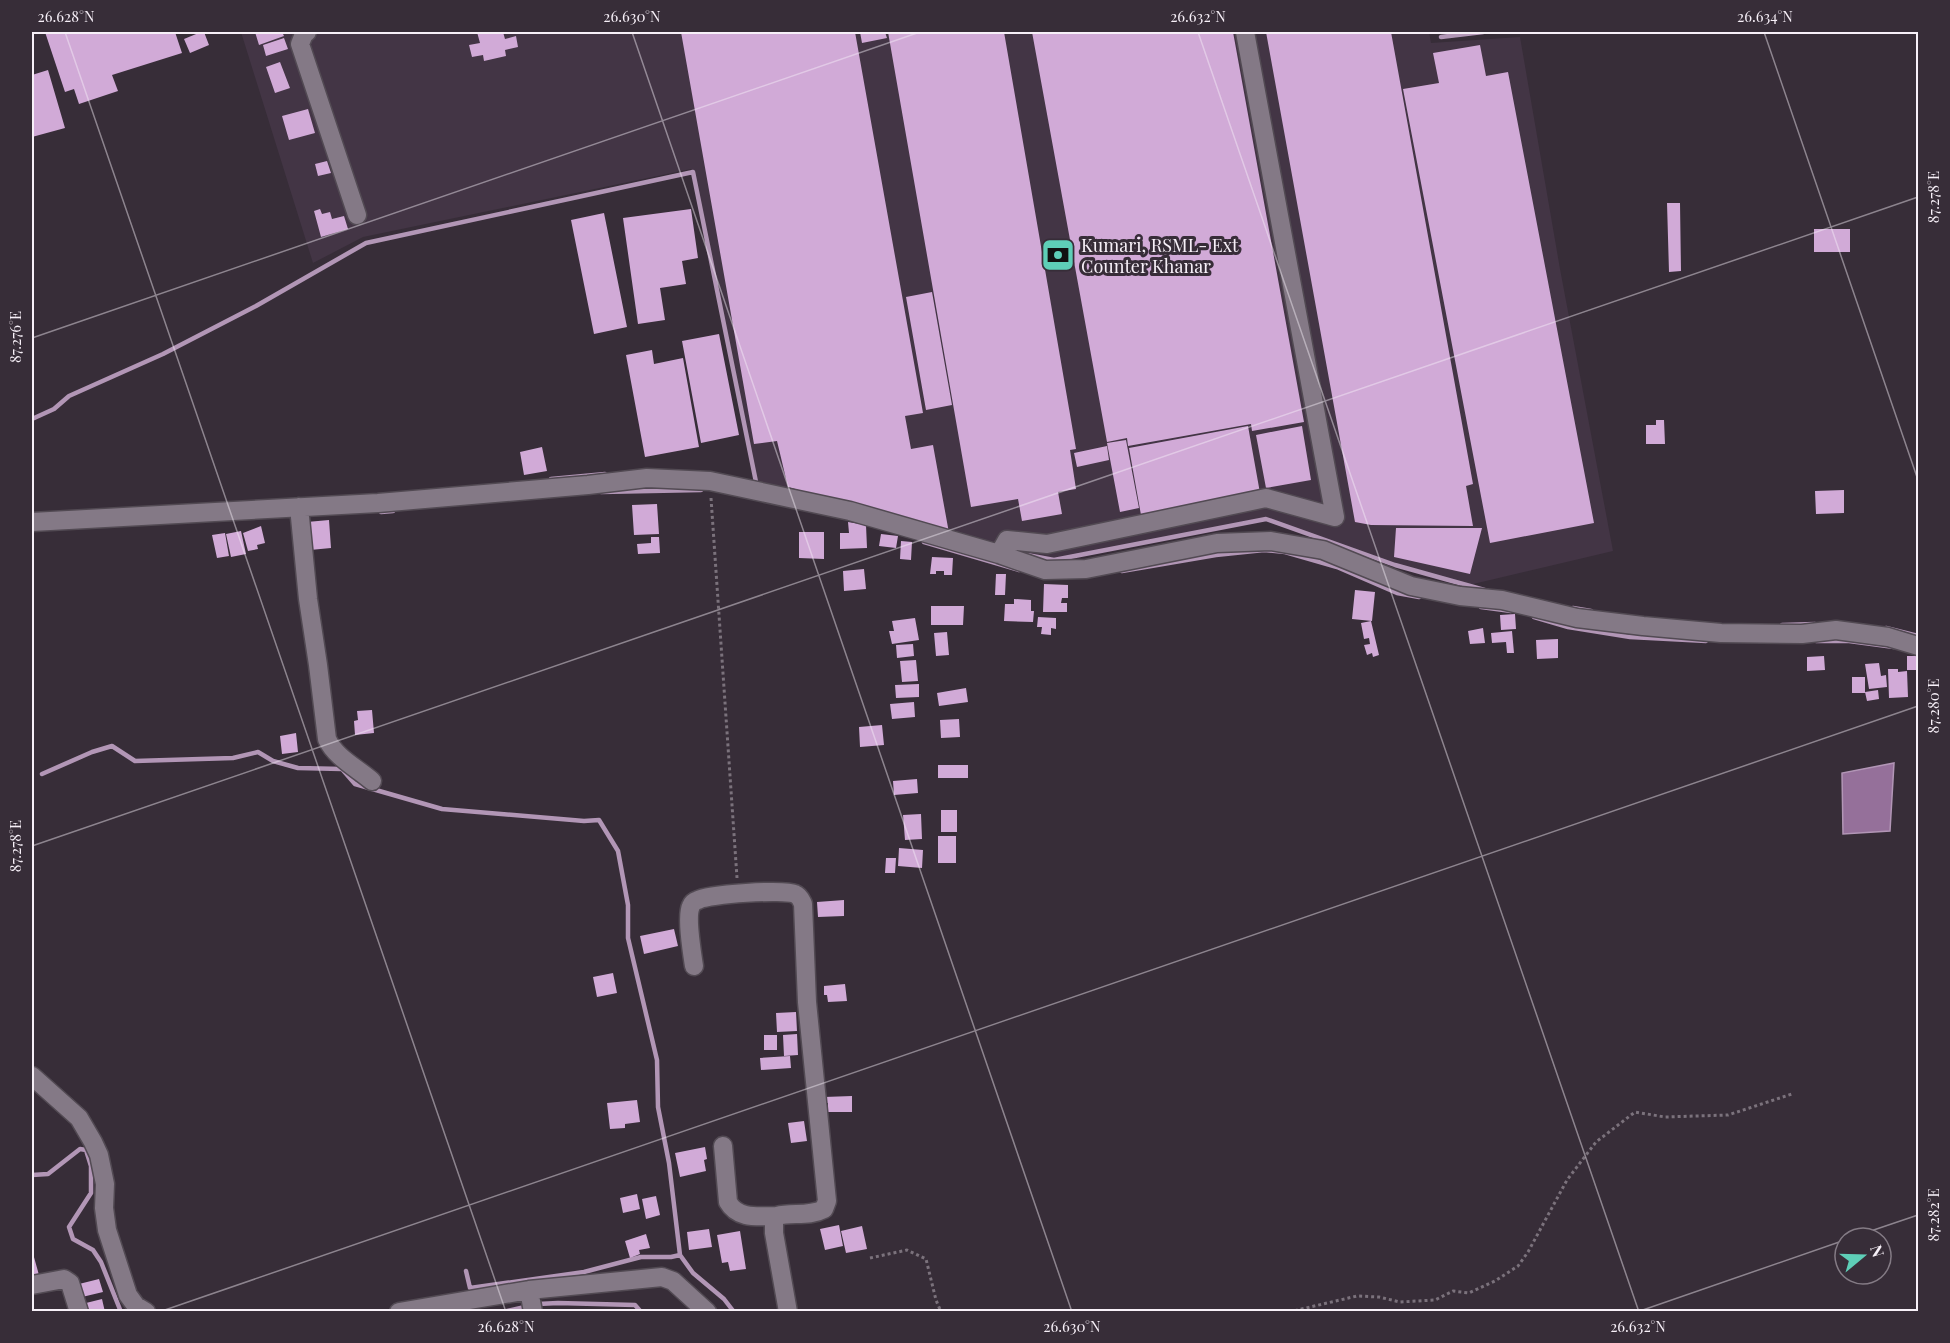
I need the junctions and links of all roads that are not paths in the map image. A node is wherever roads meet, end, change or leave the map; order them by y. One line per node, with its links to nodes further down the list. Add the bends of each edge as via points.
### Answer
1 (307, 32): 3 (street, via 300,44)
2 (1245, 32): 6 (street, via 1335,517 1266,498 1047,544)
3 (357, 215)
4 (300, 507): 5 (street); 6 (street, via 647,478 710,481); 8 (street, via 327,739 340,757)
5 (32, 522)
6 (1003, 547): 7 (street, via 1045,570 1086,569 1217,543 1271,541 1323,550 1411,586 1502,600 1577,618 1721,633 1802,634 1836,630 1888,637)
7 (1918, 646)
8 (372, 781)
9 (694, 966): 12 (street, via 689,925 690,907 695,900 785,892 801,898 827,1201 817,1213)
10 (32, 1076): 16 (street, via 79,1118 93,1142 105,1184 107,1230 128,1294 136,1306)
11 (723, 1146): 12 (street, via 732,1210 741,1215)
12 (777, 1216): 20 (street, via 774,1233)
13 (32, 1285): 15 (street, via 64,1279 70,1283)
14 (529, 1290): 17 (street); 18 (street); 19 (street, via 662,1276)
15 (80, 1311)
16 (146, 1311)
17 (399, 1311)
18 (533, 1311)
19 (706, 1311)
20 (788, 1311)

